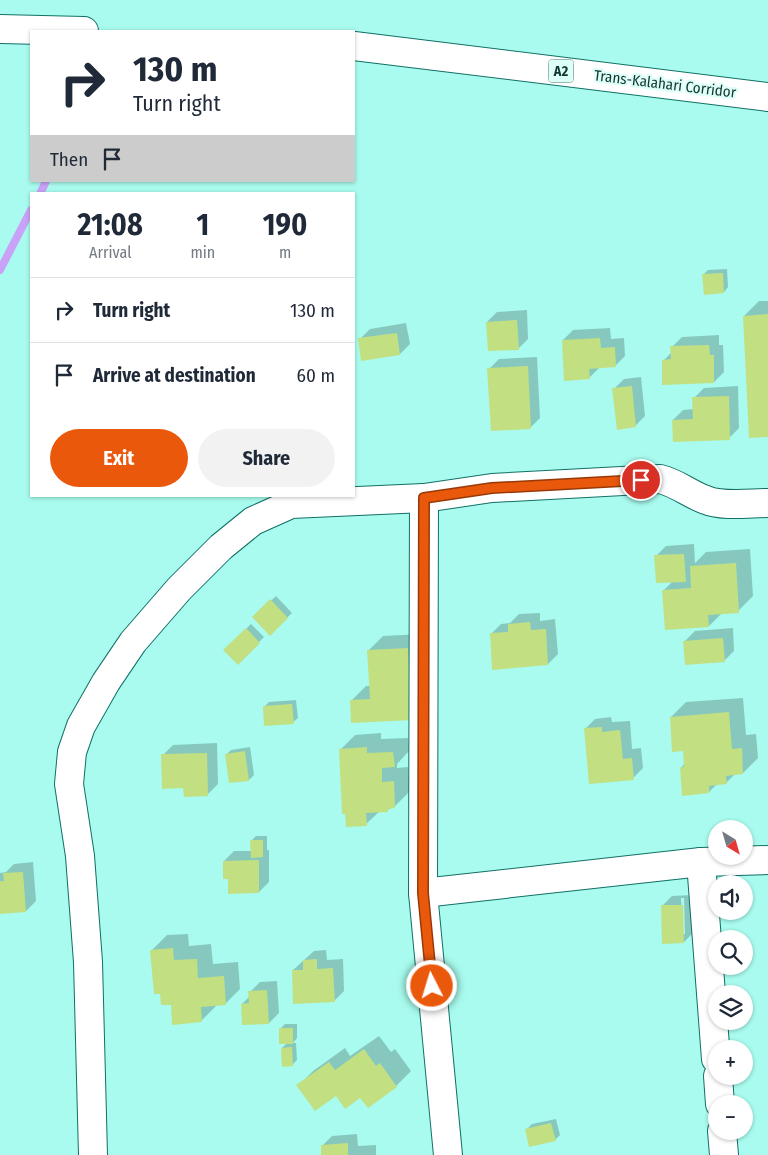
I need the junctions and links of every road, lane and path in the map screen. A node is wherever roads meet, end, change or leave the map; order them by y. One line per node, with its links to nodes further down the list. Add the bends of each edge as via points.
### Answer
1 (0, 29): 2 (main road)
2 (42, 30)
3 (355, 46): 4 (main road, Trans-Kalahari Corridor / A2)
4 (768, 97)
5 (424, 498): 6 (main road, via 492,488 660,479 673,482 706,501); 9 (main road); 12 (main road, via 291,504 253,521 221,547 179,589 133,642 81,726 72,752 69,784 80,856 88,962)
6 (768, 503)
7 (768, 860): 8 (main road)
8 (701, 862): 9 (main road); 10 (main road)
9 (423, 893): 13 (main road)
10 (715, 1040)
11 (723, 1140): 14 (main road)
12 (93, 1155)
13 (448, 1155)
14 (724, 1155)

